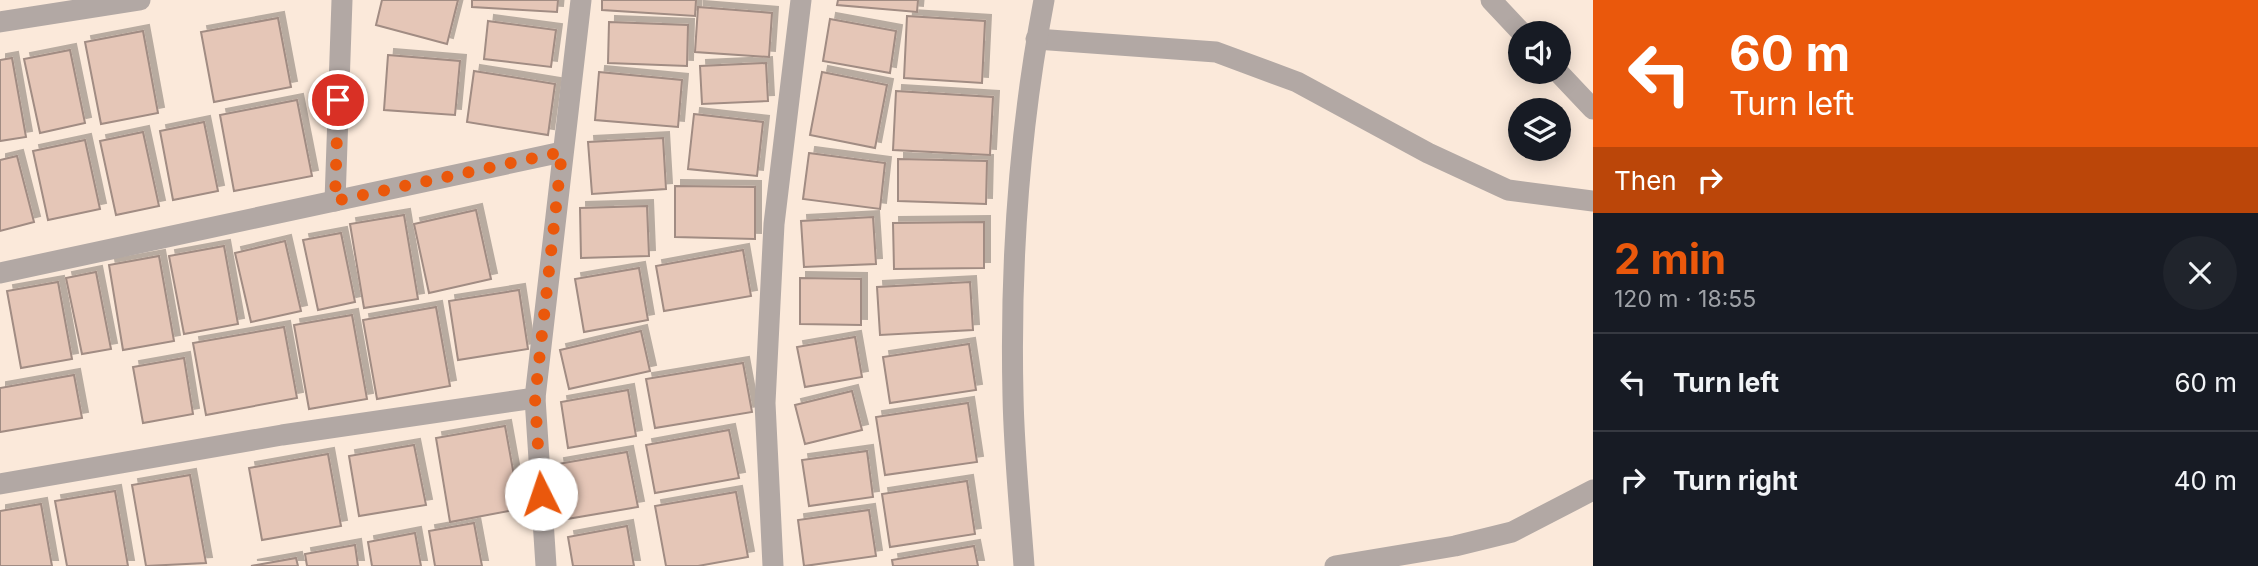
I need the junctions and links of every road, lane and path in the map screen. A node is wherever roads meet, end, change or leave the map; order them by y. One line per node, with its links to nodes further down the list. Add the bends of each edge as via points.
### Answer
1 (139, 0): 8 (street)
2 (342, 0): 13 (street)
3 (581, 0): 12 (street)
4 (801, 0): 20 (street, via 774,224 765,402)
5 (1044, 0): 9 (street)
6 (1491, 0): 7 (street)
7 (1511, 21)
8 (0, 22)
9 (1036, 39): 14 (street, via 1216,52 1297,82 1428,153 1508,190); 21 (street, via 1014,234 1013,398)
10 (1569, 84): 11 (street)
11 (1593, 109)
12 (562, 152): 13 (street); 16 (street)
13 (335, 201): 15 (street)
14 (1593, 201)
15 (0, 273)
16 (535, 398): 17 (street, via 282,435); 19 (street)
17 (0, 484)
18 (1593, 489): 22 (street, via 1512,532)
19 (546, 566)
20 (773, 566)
21 (1024, 566)
22 (1335, 566)

